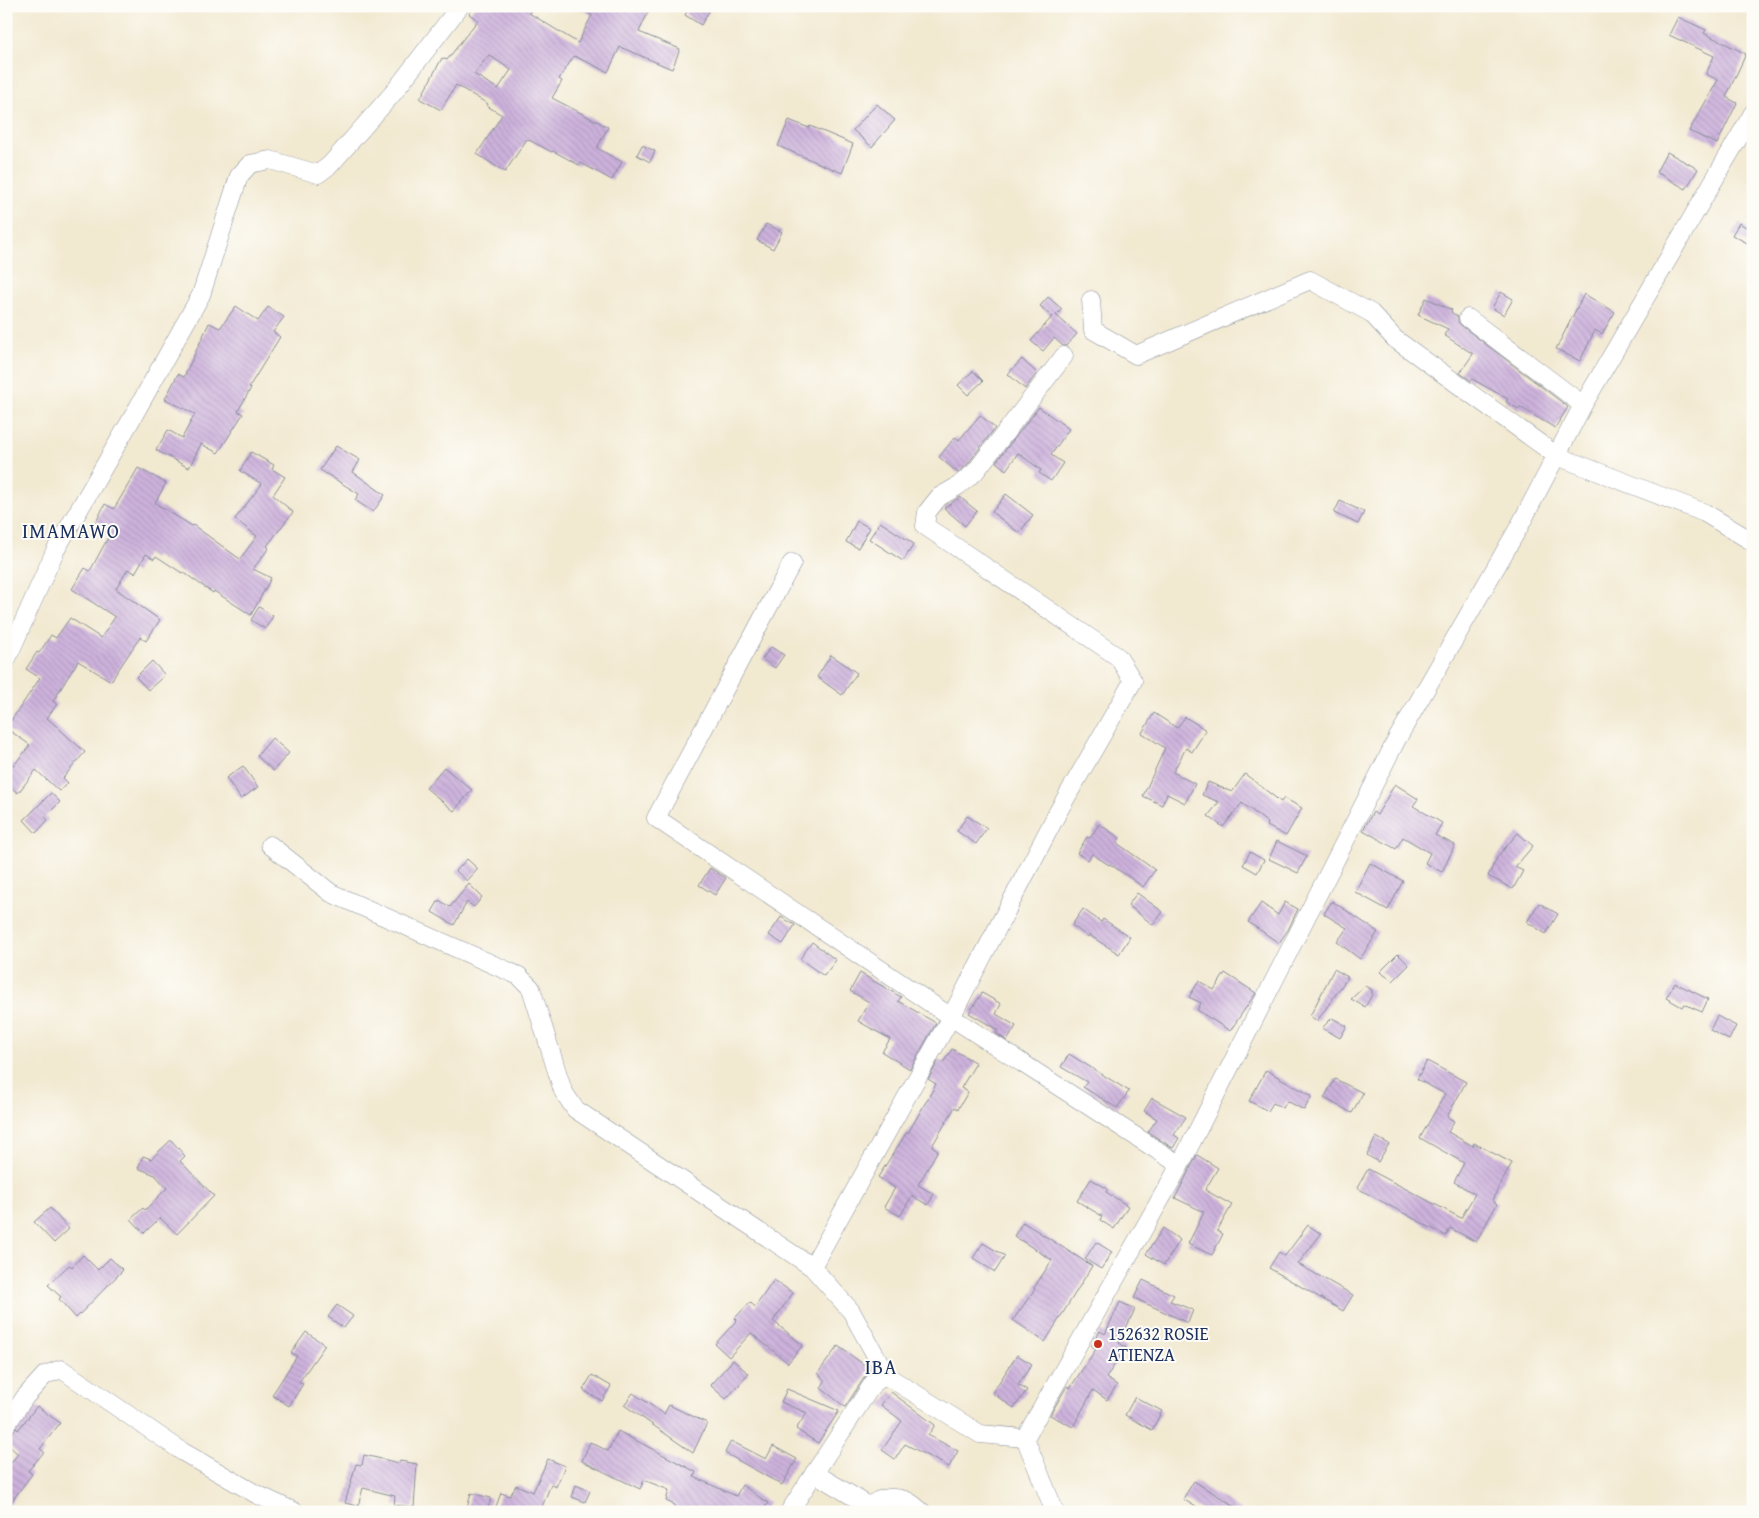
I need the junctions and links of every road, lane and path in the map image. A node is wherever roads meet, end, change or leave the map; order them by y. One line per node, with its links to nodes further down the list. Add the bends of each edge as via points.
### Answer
1 (460, 6): 10 (street, via 394,92 330,165 318,174 270,160 250,164 240,176 201,295 54,551)
2 (1753, 113): 6 (street)
3 (1091, 300): 7 (street, via 1094,330 1136,354 1310,280 1371,313 1395,339)
4 (1468, 318): 6 (street)
5 (1064, 356): 12 (street, via 975,472 939,497 927,512 925,526 1118,657 1133,681 1059,810)
6 (1584, 405): 7 (street)
7 (1557, 456): 8 (street, via 1705,513); 13 (street, via 1397,739)
8 (1753, 542)
9 (792, 563): 12 (street, via 656,818)
10 (6, 661)
11 (270, 846): 14 (street, via 331,893 519,976 531,988 563,1091 575,1109)
12 (951, 1017): 13 (street); 14 (street)
13 (1180, 1164): 17 (street)
14 (812, 1267): 15 (street, via 851,1311)
15 (887, 1376): 17 (street, via 980,1434); 18 (street, via 874,1382)
16 (7, 1422): 20 (street, via 44,1375 61,1369 183,1452 256,1494)
17 (1025, 1438): 23 (street)
18 (814, 1473): 19 (street); 21 (street)
19 (867, 1509): 22 (street, via 883,1498 906,1500)
20 (295, 1512)
21 (789, 1512)
22 (922, 1512)
23 (1055, 1512)

